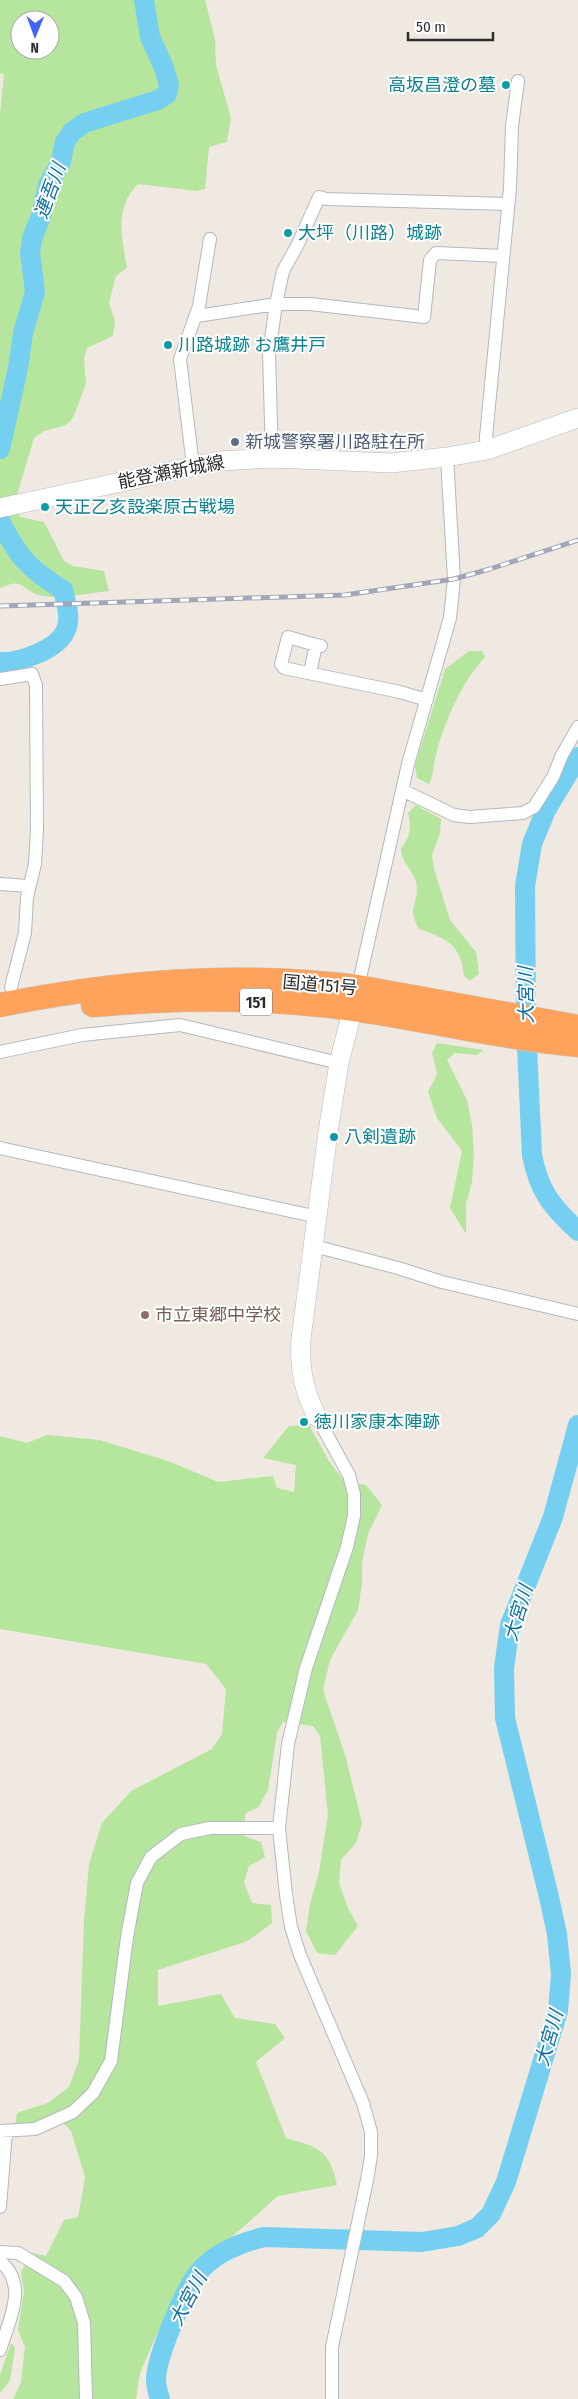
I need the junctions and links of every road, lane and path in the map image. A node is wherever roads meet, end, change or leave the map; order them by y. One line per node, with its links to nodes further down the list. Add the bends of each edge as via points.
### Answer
1 (518, 81): 2 (street)
2 (508, 204): 4 (street); 5 (street, via 319,197 283,271)
3 (210, 239): 6 (street)
4 (503, 256): 5 (street, via 436,253 430,260 424,317 310,304); 8 (street)
5 (276, 304): 6 (street); 10 (street, via 269,353)
6 (196, 316): 11 (street, via 180,359)
7 (578, 418): 8 (main road, 能登瀬新城線)
8 (487, 450): 9 (main road, 能登瀬新城線)
9 (447, 457): 10 (main road, 能登瀬新城線, via 391,463); 15 (street, via 454,579 450,618)
10 (272, 458): 11 (main road, 能登瀬新城線, via 241,458)
11 (193, 466): 12 (main road, 能登瀬新城線)
12 (0, 508)
13 (310, 673): 13 (street, via 284,668 281,664 288,637 319,645); 15 (street)
14 (0, 679): 19 (street, via 32,674 36,685 37,830 35,864)
15 (427, 700): 17 (street)
16 (578, 727): 17 (street, via 534,807 523,813 454,815)
17 (402, 790): 21 (street)
18 (0, 884): 19 (street)
19 (28, 886): 20 (street, via 25,933)
20 (6, 996): 21 (highway, 国道151号 / 151, via 205,978 326,983)
21 (356, 998): 22 (highway, 国道151号 / 151, via 136,1001 89,1005); 24 (highway, 国道151号 / 151); 27 (main road)
22 (0, 1021)
23 (578, 1027): 24 (highway, 国道151号 / 151)
24 (547, 1032): 25 (highway, 国道151号 / 151)
25 (578, 1045)
26 (0, 1052): 27 (street, via 82,1035 180,1025)
27 (339, 1063): 29 (main road)
28 (0, 1148): 29 (street)
29 (318, 1217): 30 (main road)
30 (314, 1246): 31 (street, via 442,1282); 32 (main road, via 299,1363 306,1395)
31 (578, 1314)
32 (317, 1418): 33 (street, via 349,1475 354,1494 354,1516 347,1547 306,1668 288,1744)
33 (279, 1828): 34 (street, via 210,1828 181,1834 151,1857 137,1883 111,2061 93,2093 73,2112 35,2129); 40 (street, via 286,1895 300,1955 363,2104 371,2132 371,2156 332,2347)
34 (3, 2131): 35 (street)
35 (0, 2206)
36 (0, 2252): 39 (street, via 18,2254 64,2281 76,2297 84,2323)
37 (0, 2261): 38 (street, via 8,2268 16,2287 16,2298)
38 (0, 2350)
39 (86, 2399)
40 (332, 2399)

